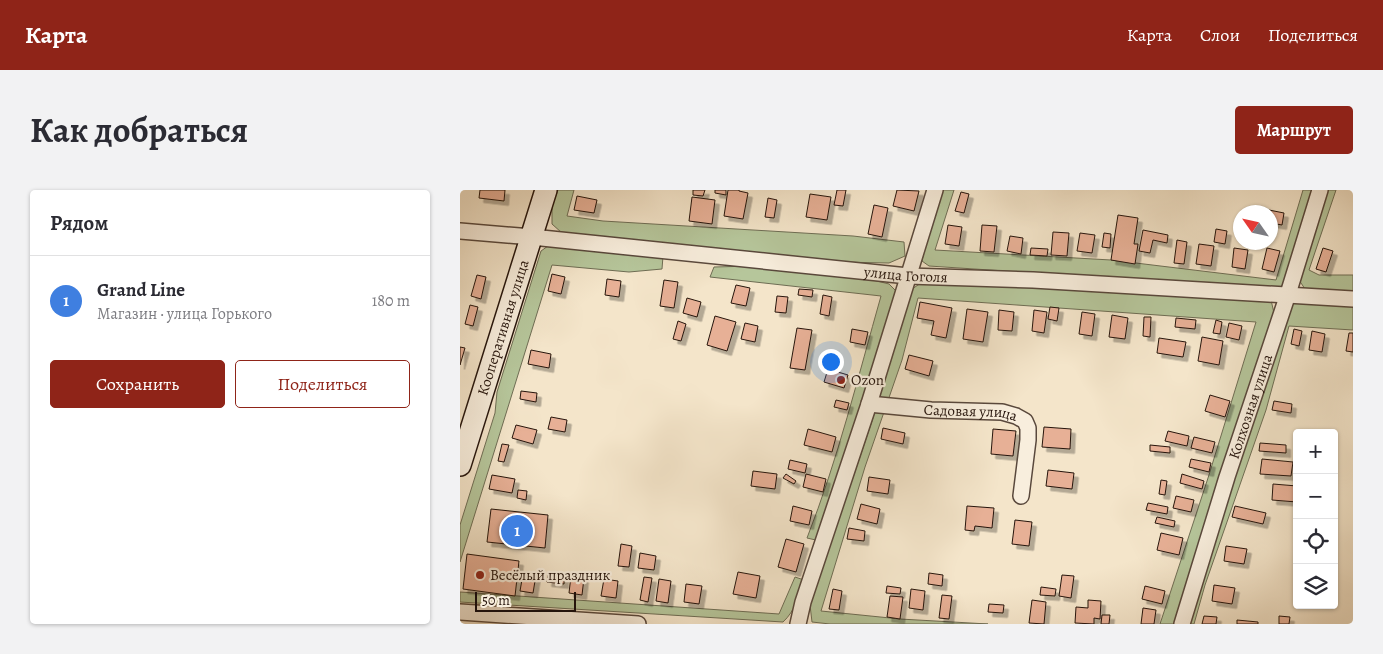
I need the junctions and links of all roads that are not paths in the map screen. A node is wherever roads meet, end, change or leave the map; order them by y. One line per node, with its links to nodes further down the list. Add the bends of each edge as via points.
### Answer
1 (546, 190): 5 (street, Кооперативная улица)
2 (935, 190): 6 (street)
3 (1320, 190): 7 (street, Колхозная улица)
4 (460, 231): 5 (street, улица Гоголя)
5 (532, 237): 6 (street, улица Гоголя); 10 (street, Кооперативная улица)
6 (908, 276): 7 (street, улица Гоголя); 9 (street)
7 (1288, 294): 8 (street, улица Гоголя); 15 (street, Колхозная улица)
8 (1353, 299)
9 (869, 404): 11 (street, Садовая улица, via 1002,412 1025,421 1028,440); 14 (street)
10 (460, 465)
11 (1021, 496)
12 (460, 612): 13 (street)
13 (638, 624)
14 (798, 624)
15 (1182, 624)

